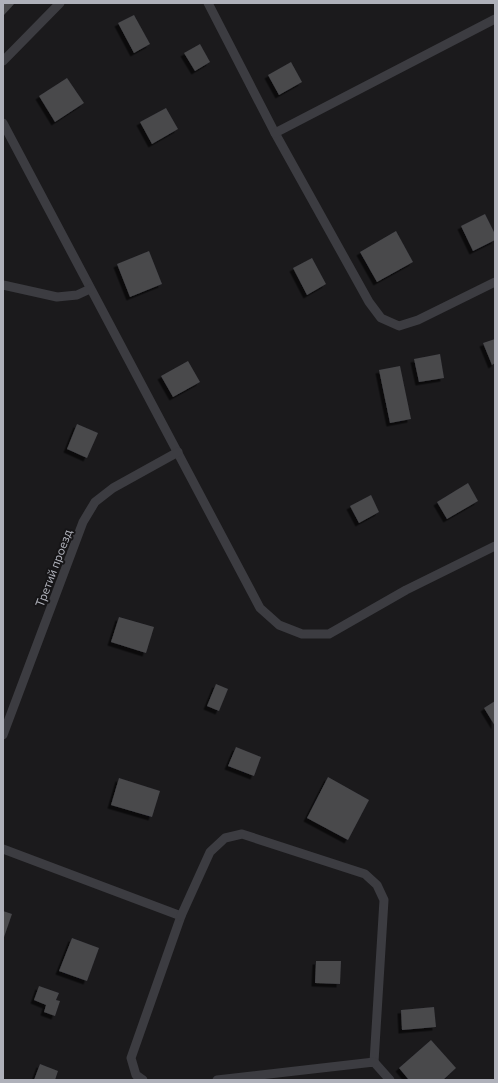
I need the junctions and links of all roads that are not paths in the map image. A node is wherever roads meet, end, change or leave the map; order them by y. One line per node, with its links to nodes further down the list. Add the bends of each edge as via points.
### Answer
1 (60, 3): 4 (lane)
2 (208, 3): 6 (lane)
3 (495, 19): 6 (lane)
4 (3, 61)
5 (3, 123): 9 (lane)
6 (275, 133): 7 (lane, via 380,318 399,326 418,320)
7 (495, 282)
8 (3, 285): 9 (lane, via 57,297 77,295)
9 (90, 289): 10 (lane)
10 (178, 452): 11 (lane, via 260,608 279,625 302,634 329,634 406,590); 12 (lane, Третий проезд, via 114,488 95,502 83,522)
11 (495, 546)
12 (3, 735)
13 (3, 849): 14 (lane)
14 (181, 916): 15 (lane, via 210,852 225,838 242,834 365,874 377,886 384,900); 16 (lane, via 131,1058)
15 (374, 1062): 17 (lane); 18 (lane)
16 (136, 1078)
17 (218, 1080)
18 (390, 1080)

